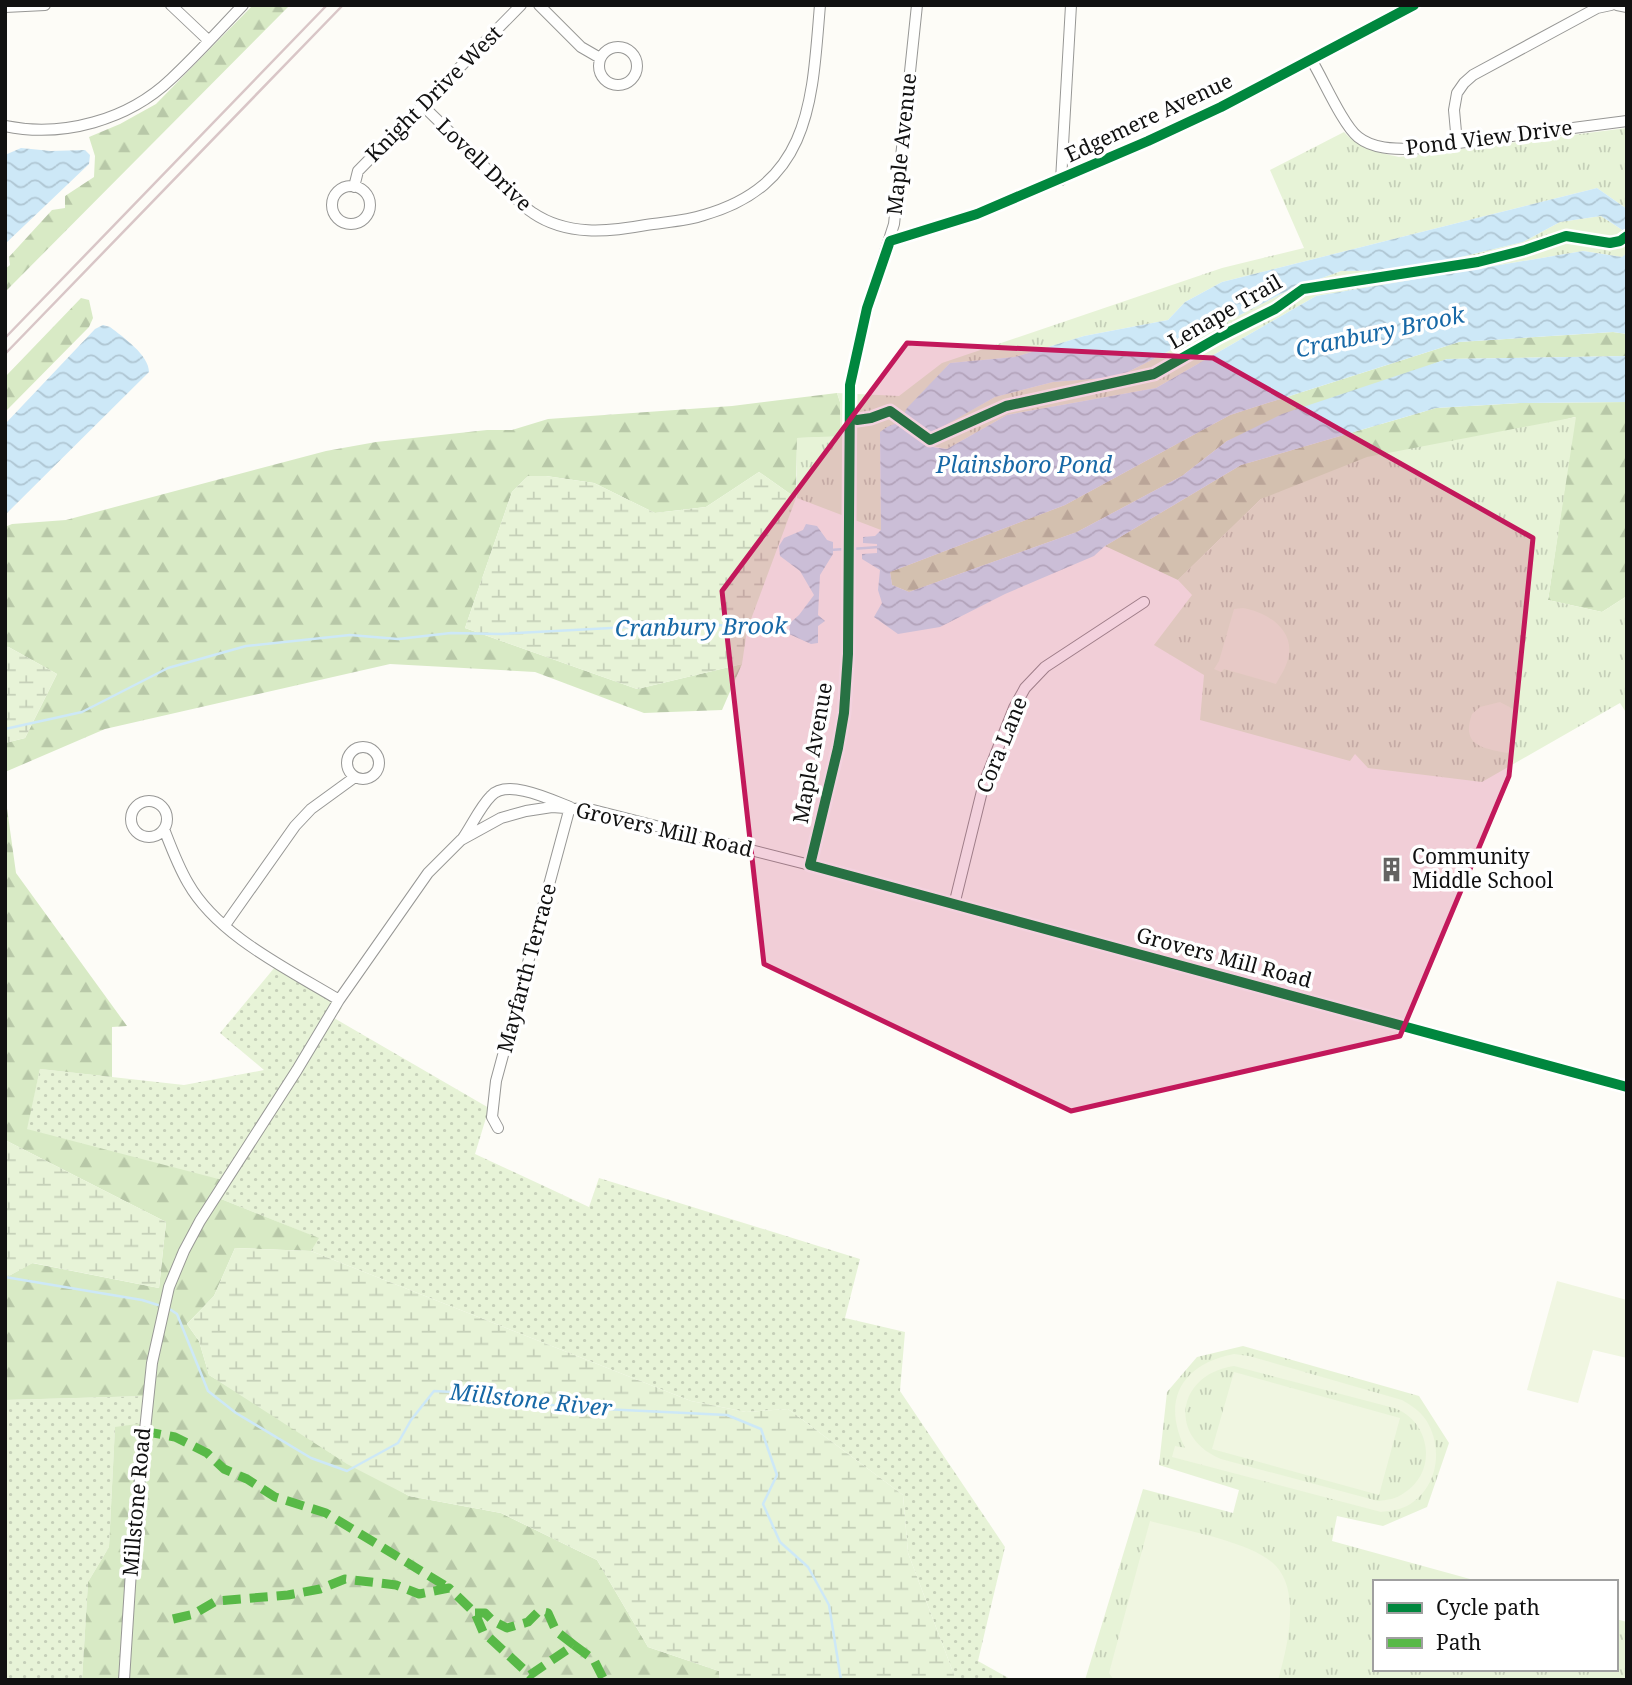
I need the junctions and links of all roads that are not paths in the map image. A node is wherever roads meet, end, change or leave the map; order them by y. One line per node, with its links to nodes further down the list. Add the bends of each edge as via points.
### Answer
1 (45, 5): 12 (street)
2 (171, 5): 14 (street)
3 (243, 5): 14 (street)
4 (522, 5): 17 (street, Knight Drive West)
5 (540, 5): 15 (street, via 581,47)
6 (820, 5): 17 (street, Lovell Drive, via 809,110 797,141 763,186 741,201 703,216 621,230 560,227 532,213)
7 (917, 5): 23 (street, Maple Avenue)
8 (1071, 5): 21 (street)
9 (1414, 5): 16 (street, Edgemere Avenue)
10 (1611, 5): 20 (street, via 1597,8 1473,75 1457,93)
11 (1617, 5): 13 (street)
12 (5, 7)
13 (1627, 7)
14 (208, 40): 19 (street, via 171,80 113,116 61,129)
15 (600, 58)
16 (1312, 61): 20 (street, Pond View Drive, via 1357,137 1394,149); 21 (street, Edgemere Avenue)
17 (422, 105): 22 (street, Knight Drive West, via 358,171)
18 (1627, 121): 20 (street, Pond View Drive)
19 (5, 126)
20 (1457, 143)
21 (1060, 180): 23 (street, Edgemere Avenue, via 957,222)
22 (354, 187)
23 (890, 241): 29 (street, Maple Avenue, via 867,308 852,375 844,713)
24 (1144, 602): 30 (street, Cora Lane, via 1045,667 1025,688 984,783)
25 (355, 778): 31 (street, via 303,818)
26 (570, 807): 28 (street, Grovers Mill Road, via 502,818); 28 (street, via 506,788 491,795); 29 (street, Grovers Mill Road); 34 (street, Mayfarth Terrace, via 496,1081 492,1117)
27 (163, 829): 31 (street, via 188,885)
28 (461, 840): 32 (street, Grovers Mill Road, via 428,873)
29 (810, 865): 30 (street, Grovers Mill Road)
30 (954, 905): 33 (street, Grovers Mill Road)
31 (225, 925): 32 (street)
32 (339, 1000): 35 (street, Grovers Mill Road, via 200,1221 169,1287)
33 (1627, 1087)
34 (498, 1128)
35 (159, 1324): 36 (street, Millstone Road, via 143,1431)
36 (124, 1680)

